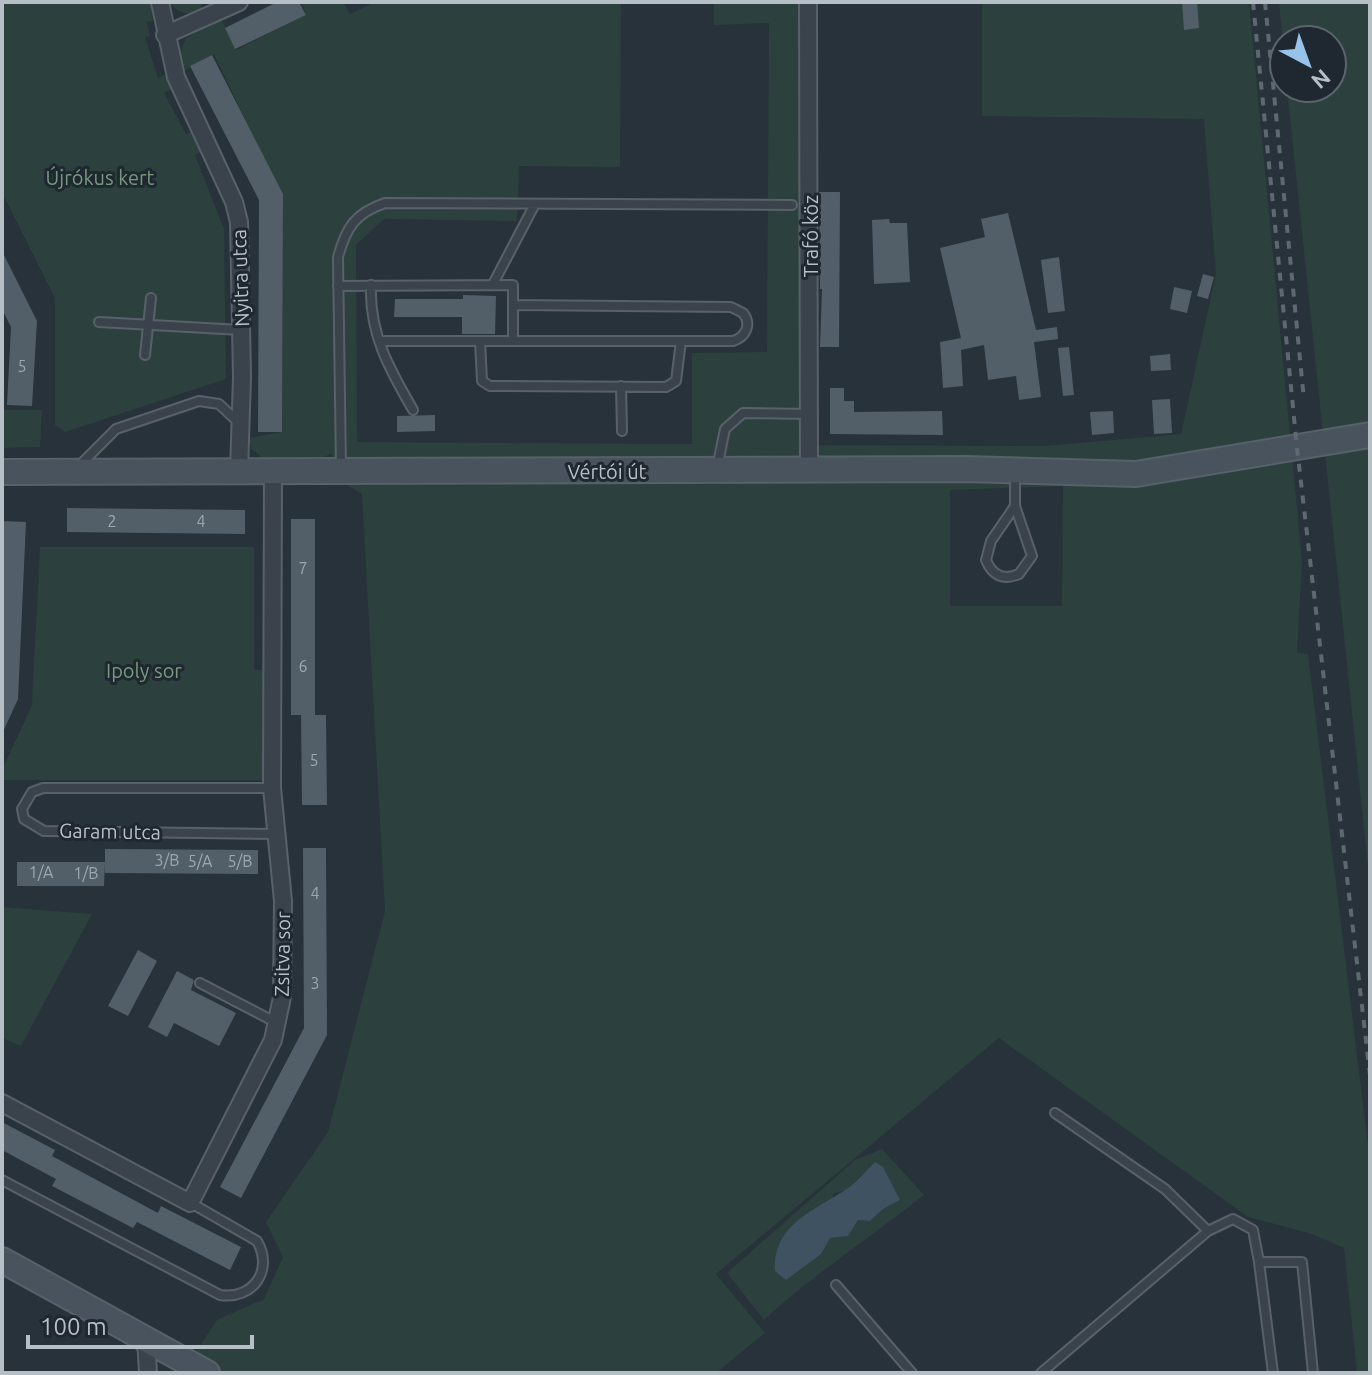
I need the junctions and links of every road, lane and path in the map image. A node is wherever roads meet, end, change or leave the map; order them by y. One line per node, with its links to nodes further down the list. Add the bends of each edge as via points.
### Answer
1 (160, 2): 4 (street, Nyitra utca)
2 (239, 2): 4 (street)
3 (808, 2): 22 (street, Trafó köz)
4 (165, 35): 14 (street, Nyitra utca, via 176,77 234,202)
5 (535, 204): 6 (lane); 7 (lane); 9 (lane, via 385,203 370,208 348,227 338,257)
6 (792, 205)
7 (493, 284): 8 (lane); 11 (lane, via 513,285)
8 (371, 285): 9 (lane); 16 (lane, via 370,312)
9 (338, 286): 33 (lane)
10 (151, 298): 13 (lane)
11 (513, 305): 15 (lane); 18 (lane, via 731,307 747,318 739,339)
12 (99, 322): 13 (lane)
13 (148, 326): 14 (lane); 19 (lane)
14 (241, 330): 23 (street, Nyitra utca)
15 (513, 340): 17 (lane); 18 (lane)
16 (379, 341): 17 (lane); 21 (lane, via 388,370)
17 (480, 341): 20 (lane, via 482,381 490,386)
18 (681, 341): 20 (lane, via 676,381 666,387)
19 (145, 355)
20 (621, 386): 24 (lane)
21 (413, 410)
22 (811, 414): 26 (street, Trafó köz); 28 (lane, via 743,413 725,429)
23 (239, 423): 27 (lane, via 219,404 189,404 116,429); 31 (street, Nyitra utca)
24 (622, 431)
25 (1367, 440): 29 (street, Vértói út, via 1136,474)
26 (809, 470): 28 (street, Vértói út); 29 (street, Vértói út)
27 (74, 471): 30 (street, Vértói út); 31 (street, Vértói út)
28 (717, 471): 33 (street, Vértói út)
29 (1015, 471): 34 (lane)
30 (2, 472)
31 (239, 472): 32 (street, Vértói út)
32 (273, 472): 33 (street, Vértói út); 35 (street, Zsitva sor)
33 (341, 472)
34 (1015, 506): 34 (lane, via 1032,556 1019,574 1006,578 994,573 986,560 991,541)
35 (272, 788): 36 (street, Zsitva sor); 36 (lane, Garam utca, via 43,788 32,792 22,809 24,819 44,831)
36 (279, 834): 38 (street, Zsitva sor)
37 (200, 983): 38 (lane)
38 (279, 1024): 42 (street, Zsitva sor)
39 (2, 1103): 42 (street)
40 (1055, 1113): 43 (lane, via 1165,1189)
41 (2, 1180): 42 (lane, via 220,1295 249,1290 263,1272 264,1255 257,1241)
42 (190, 1203)
43 (1208, 1231): 45 (lane, via 1233,1219 1253,1230); 51 (lane)
44 (2, 1260): 47 (street)
45 (1259, 1262): 52 (lane); 53 (lane, via 1302,1262)
46 (836, 1285): 50 (lane)
47 (146, 1338): 48 (street); 49 (street)
48 (148, 1373)
49 (207, 1373)
50 (912, 1373)
51 (1041, 1373)
52 (1273, 1373)
53 (1313, 1373)

